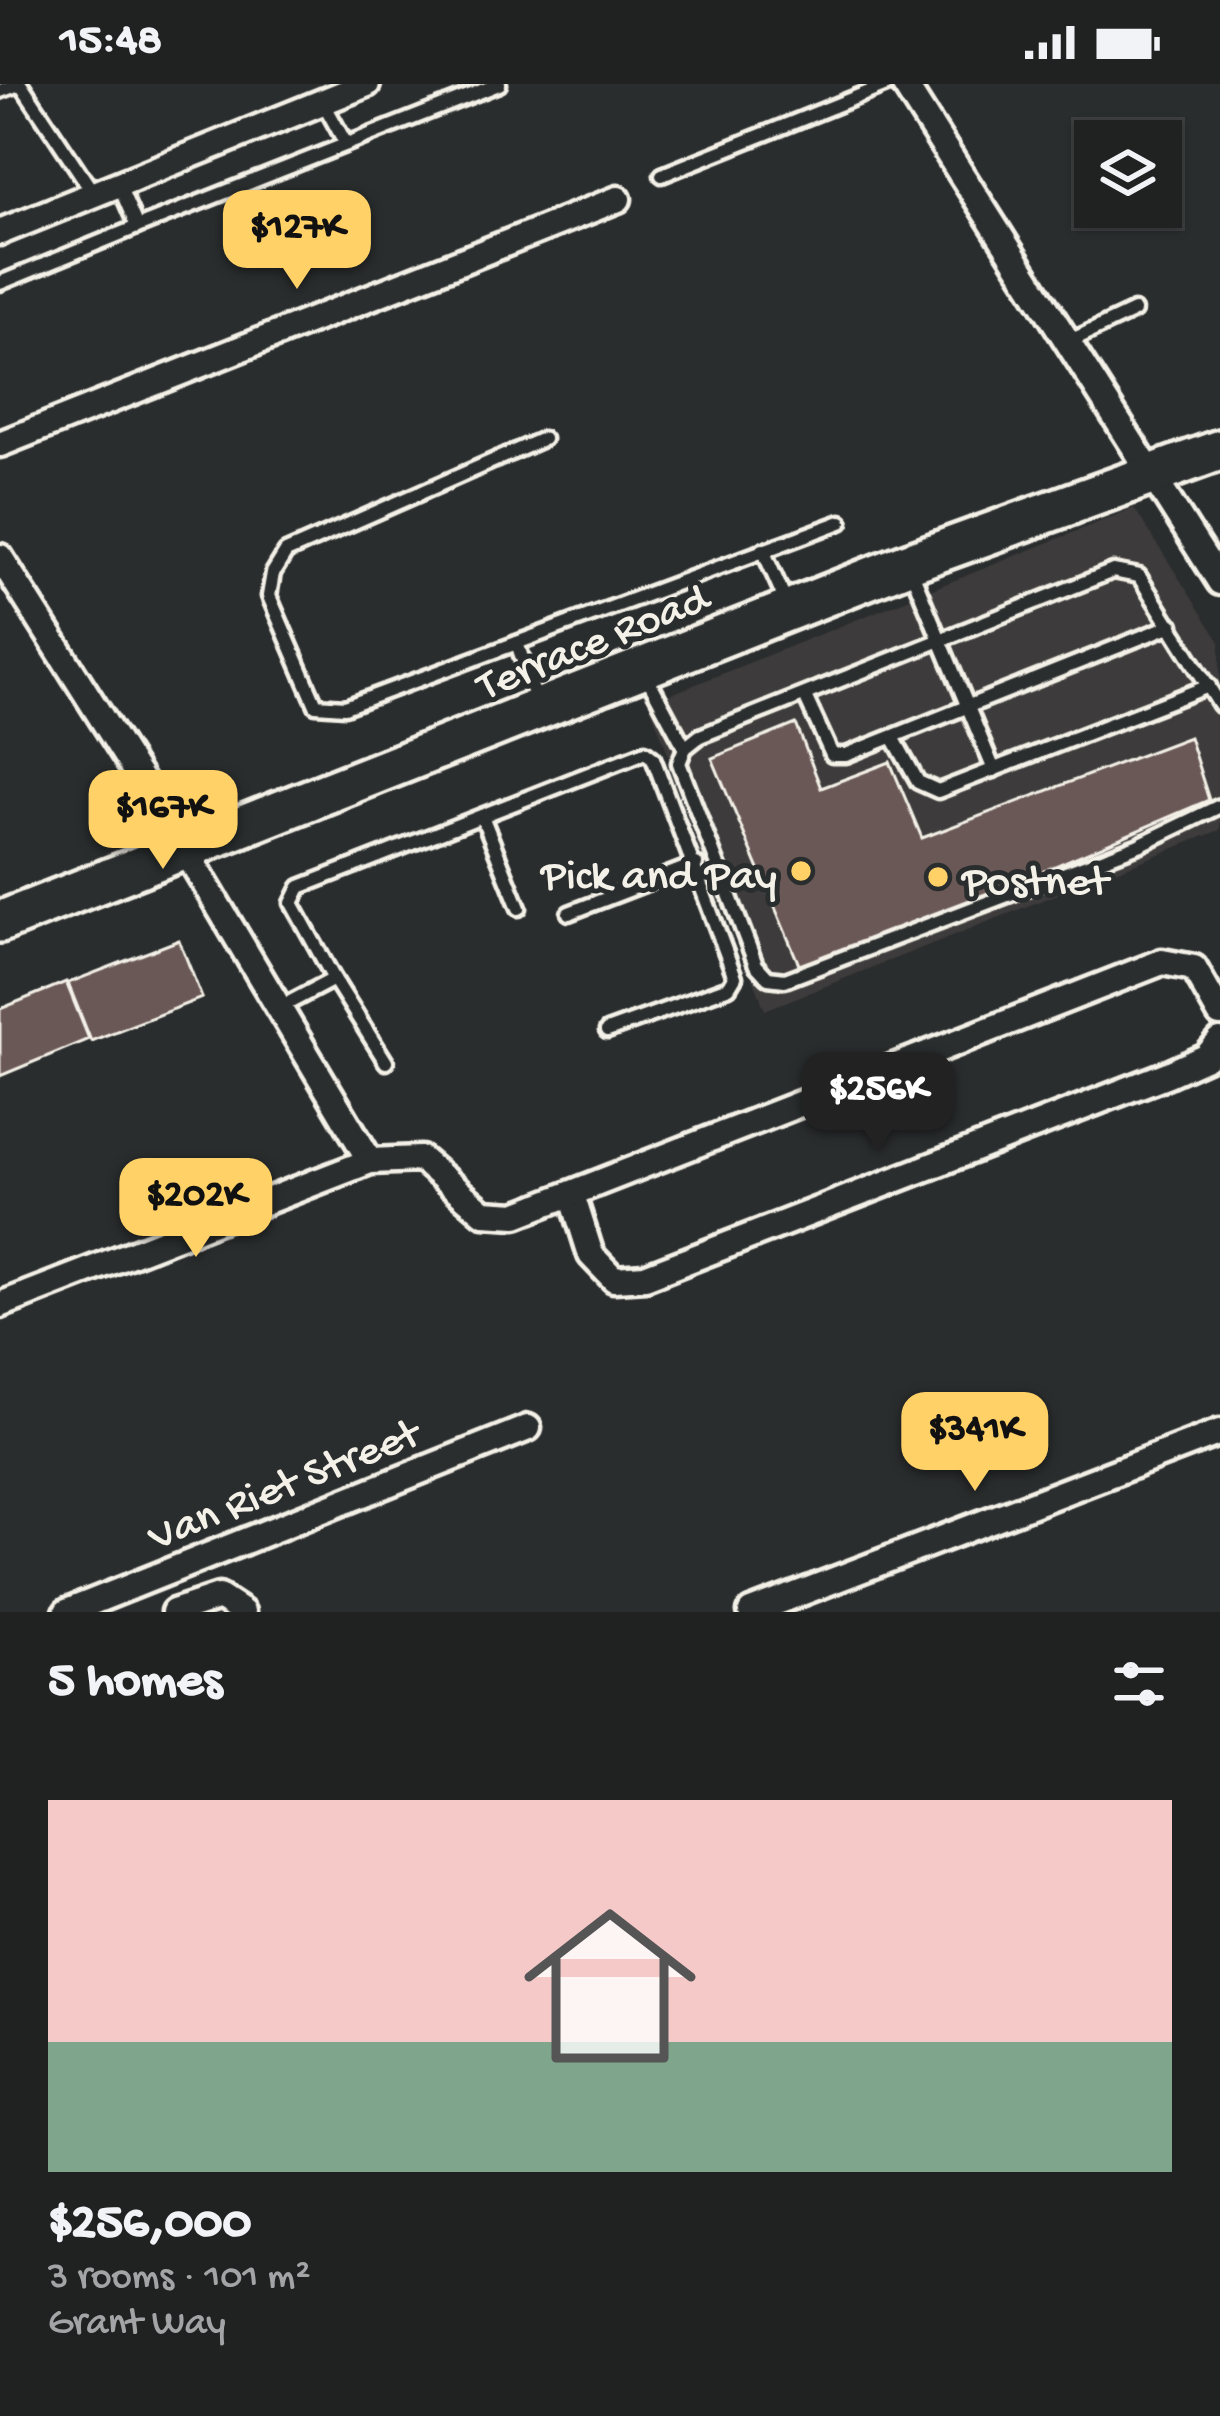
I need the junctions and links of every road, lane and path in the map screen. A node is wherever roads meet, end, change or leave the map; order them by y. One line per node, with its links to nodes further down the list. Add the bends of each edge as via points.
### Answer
1 (20, 84): 6 (lane); 11 (lane)
2 (368, 84): 7 (street)
3 (499, 84): 8 (lane)
4 (889, 84): 9 (lane)
5 (904, 84): 17 (street)
6 (0, 92)
7 (323, 102): 8 (lane); 10 (street)
8 (346, 144): 13 (lane)
9 (662, 175)
10 (118, 184): 11 (street); 13 (lane)
11 (94, 194): 14 (street)
12 (618, 199): 19 (street)
13 (136, 227): 15 (lane)
14 (0, 232)
15 (0, 283)
16 (1134, 311): 17 (lane)
17 (1068, 342): 21 (street)
18 (543, 439): 30 (lane, via 286,552 269,596 316,704 345,707)
19 (0, 444)
20 (1220, 450): 21 (main road, Terrace Road)
21 (1150, 476): 25 (main road, Terrace Road); 26 (street)
22 (842, 522): 23 (lane)
23 (763, 550): 27 (lane); 30 (lane)
24 (0, 557): 42 (street)
25 (908, 563): 27 (main road, Terrace Road); 29 (lane)
26 (1220, 582)
27 (790, 611): 31 (main road, Terrace Road)
28 (1172, 625): 29 (lane, via 1139,576 1124,571); 32 (lane); 35 (lane)
29 (940, 641): 33 (lane); 35 (lane)
30 (517, 643): 36 (lane)
31 (643, 669): 36 (main road, Terrace Road); 38 (lane)
32 (1209, 686): 34 (lane); 39 (lane)
33 (806, 696): 37 (lane, via 832,755); 38 (lane)
34 (1220, 705)
35 (969, 709): 37 (lane); 39 (lane)
36 (539, 710): 42 (main road, Terrace Road)
37 (894, 739): 39 (lane, via 914,776 933,791)
38 (686, 748): 40 (lane, via 679,763 686,791 768,978 806,976)
39 (994, 770)
40 (1220, 806)
41 (482, 817): 43 (lane, via 645,752); 44 (lane); 47 (lane, via 294,893 298,917)
42 (185, 850): 46 (main road, Terrace Road); 48 (street)
43 (696, 864): 45 (lane); 50 (lane, via 734,984)
44 (519, 908)
45 (569, 913)
46 (0, 922)
47 (334, 979): 48 (lane); 52 (lane)
48 (279, 1008): 53 (street)
49 (1220, 1014): 54 (street, via 1194,968 1175,960 1143,967)
50 (607, 1031)
51 (1220, 1041): 54 (street, via 1207,1057 1168,1074 645,1276 614,1280 598,1266)
52 (386, 1062)
53 (370, 1161): 54 (street, via 431,1163 472,1204 501,1217); 55 (street)
54 (572, 1195)
55 (0, 1305)
56 (528, 1428): 58 (street, Van Riet Street)
57 (1220, 1432): 61 (street)
58 (67, 1612)
59 (174, 1612): 60 (street, via 219,1597)
60 (242, 1612)
61 (751, 1612)

